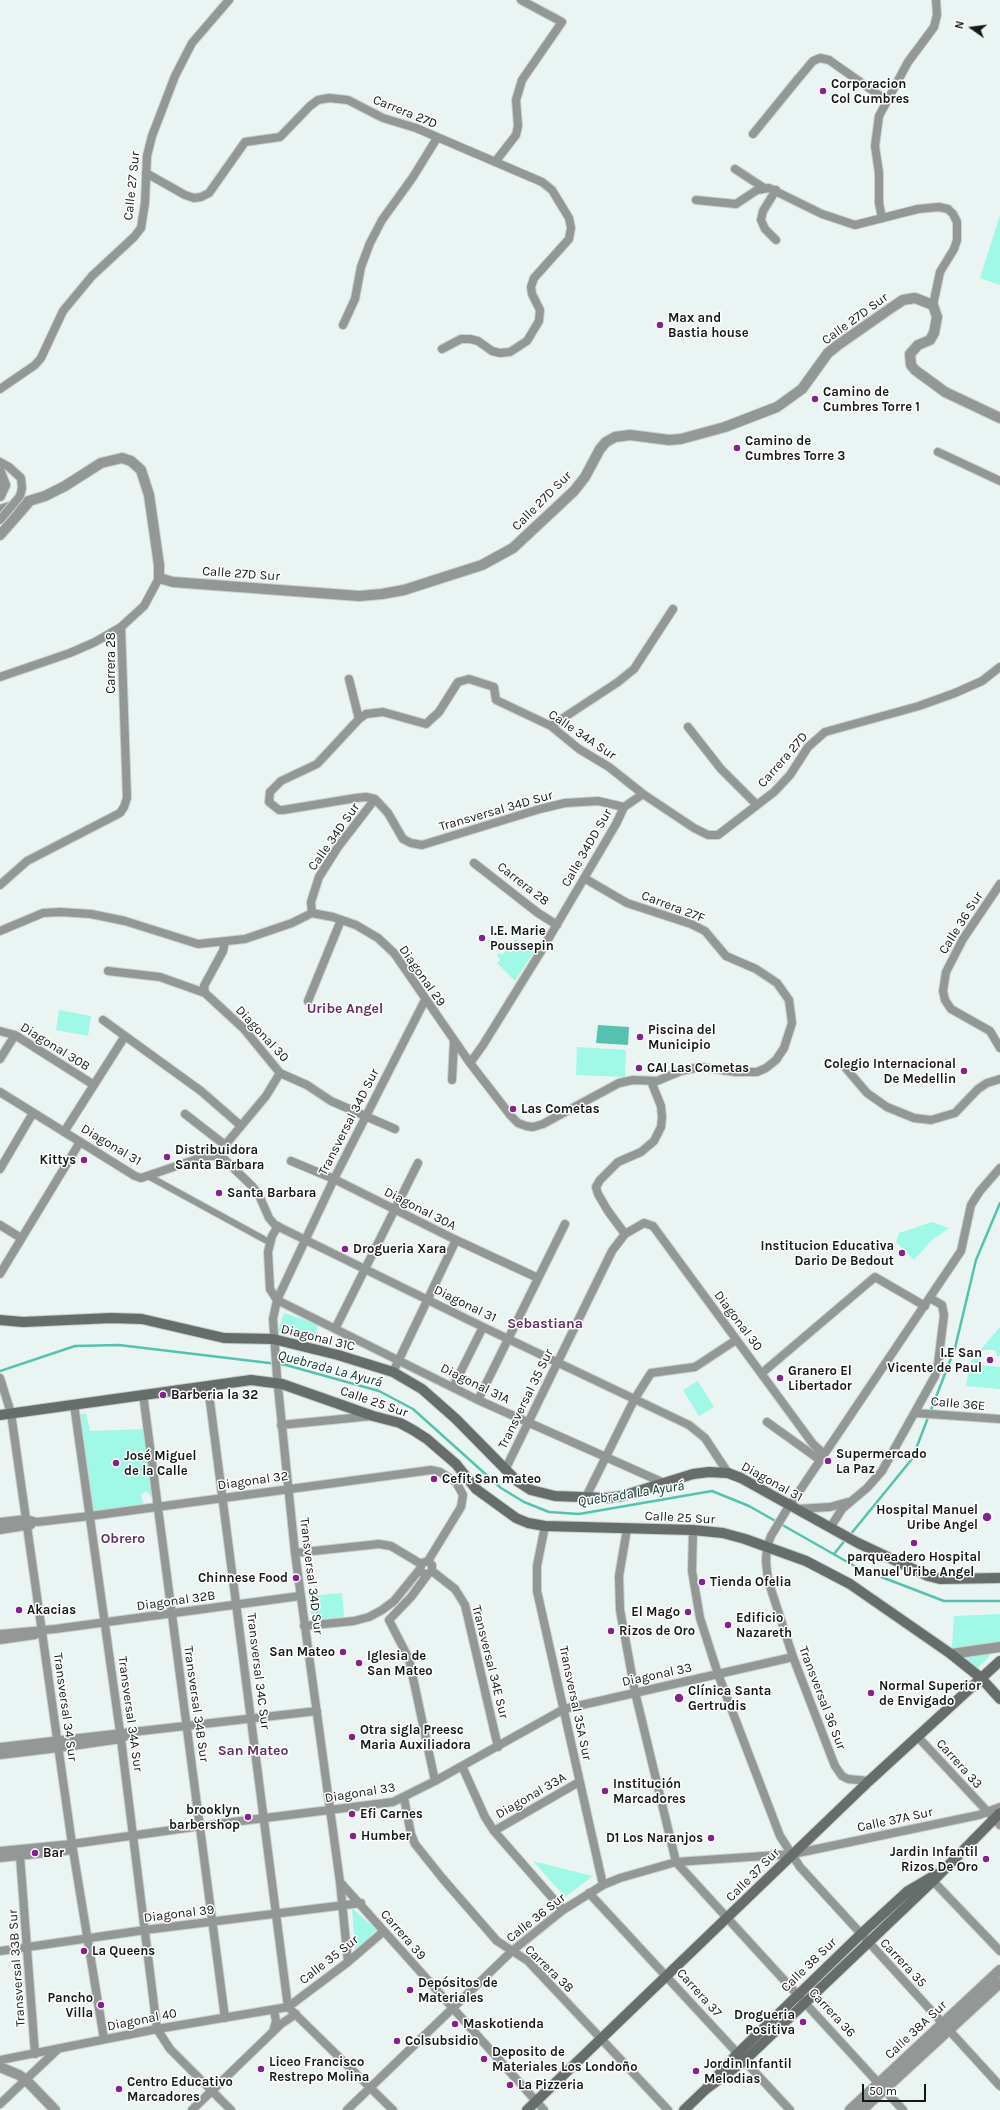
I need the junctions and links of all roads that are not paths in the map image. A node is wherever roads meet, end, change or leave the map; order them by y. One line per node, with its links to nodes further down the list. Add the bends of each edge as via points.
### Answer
1 (229, 0): 9 (street, Calle 27 Sur, via 192,42 182,60 152,136)
2 (521, 0): 7 (street, via 562,22 522,80 516,100 516,135)
3 (936, 0): 4 (street, via 937,15 934,27 908,62)
4 (886, 100): 5 (street, via 829,60 820,58 813,61); 13 (street, via 879,116 875,137)
5 (753, 134)
6 (437, 138): 7 (street, Carrera 27D); 9 (street, Carrera 27D, via 416,128 383,118 348,100 329,98 318,100 310,106 280,137 246,142 209,193 201,197 185,195); 16 (street, via 382,220 370,243 361,267 355,299)
7 (495, 162): 17 (street, Carrera 27D, via 542,182 552,190 569,218 571,228 565,244 534,278 531,286 540,310 539,321 527,341 510,352 492,351 478,341 470,339 461,339)
8 (735, 169): 10 (street)
9 (146, 173): 18 (street, Calle 27 Sur, via 141,228 92,276 63,311 36,365)
10 (764, 188): 11 (street); 12 (street, via 736,204)
11 (776, 190): 13 (street, via 822,214 849,224 861,225); 14 (street, via 763,211 761,220 765,229)
12 (696, 200)
13 (882, 218): 15 (street, via 939,207 948,209 953,214 957,222 957,240 940,272)
14 (776, 240)
15 (933, 305): 19 (street, via 937,317 934,333 930,340 913,349 910,354 911,365 945,392); 29 (street, Calle 27D Sur, via 915,298 903,300 828,353 812,378 791,398 750,418 681,439 615,436 606,442 574,491 513,548 482,565 404,590 359,596 173,582)
16 (343, 325)
17 (442, 350)
18 (0, 389)
19 (1000, 418)
20 (938, 452): 23 (street)
21 (0, 462): 27 (street, bridge, via 9,466 21,478 22,488 20,496)
22 (0, 472): 24 (street, via 5,485)
23 (1000, 481)
24 (0, 496)
25 (31, 501): 26 (street); 28 (street); 29 (street, via 65,486 101,463 117,458 131,461 141,470 149,495)
26 (0, 510)
27 (0, 520)
28 (0, 535)
29 (159, 578): 31 (street, Carrera 28, via 144,606)
30 (673, 609): 36 (street, via 634,669)
31 (121, 628): 33 (street, via 70,653); 45 (street, Carrera 28, via 127,798 124,807 120,813 27,860)
32 (1000, 667): 40 (street, Carrera 27D, via 982,681 955,693 919,706 825,732 808,746 784,781)
33 (0, 677)
34 (348, 679): 35 (street)
35 (359, 719): 36 (street, Calle 34A Sur, via 366,714 383,712 426,724 439,712 458,682 469,678 494,686 497,692 496,700); 39 (street, Calle 34A Sur, via 317,764 281,781 270,792 269,802 283,810 356,798)
36 (551, 726): 38 (street, Calle 34A Sur)
37 (688, 727): 40 (street, via 721,769)
38 (643, 794): 40 (street, Carrera 27D, via 708,835 718,835); 41 (street, Calle 34DD Sur)
39 (375, 799): 41 (street, Transversal 34D Sur, via 388,812 403,839 422,844 565,803 598,801); 46 (street, Calle 34D Sur, via 338,847 319,877 311,902)
40 (756, 805)
41 (624, 807): 43 (street, Calle 34DD Sur)
42 (474, 862): 50 (street, Carrera 28)
43 (584, 878): 50 (street, Calle 34DD Sur); 54 (street, Carrera 27F, via 627,903 691,924 705,932 726,956 767,975)
44 (1000, 884): 63 (street, Calle 36 Sur, via 963,939 946,972 943,986 945,1000 951,1010 990,1031)
45 (0, 885)
46 (312, 913): 48 (street, Diagonal 29); 52 (street, via 267,932)
47 (34, 917): 49 (street, via 18,918); 51 (street); 52 (street, via 60,912 91,914 125,921 187,942)
48 (341, 920): 56 (street, Diagonal 29, via 361,927 394,953); 57 (street)
49 (0, 925)
50 (557, 925): 65 (street, Calle 34DD Sur)
51 (0, 931)
52 (225, 942): 55 (street, via 223,951 204,986)
53 (108, 971): 55 (street, Diagonal 30, via 160,977)
54 (786, 992): 70 (street, Diagonal 29, via 792,1010 789,1036 784,1048 766,1068 749,1073 690,1068)
55 (205, 993): 67 (street, Diagonal 30, via 244,1029)
56 (425, 1000): 62 (street, Diagonal 29); 75 (street, Transversal 34D Sur)
57 (308, 1001)
58 (103, 1020): 61 (street)
59 (1, 1031): 60 (street, Diagonal 30B)
60 (15, 1035): 64 (street); 71 (street, Diagonal 30B)
61 (125, 1036): 71 (street); 76 (street, via 201,1091)
62 (454, 1041): 65 (street, Diagonal 29); 69 (street)
63 (1000, 1048)
64 (0, 1059)
65 (470, 1063): 70 (street, Diagonal 29, via 511,1116 526,1126 533,1127 619,1083 633,1080)
66 (844, 1066): 68 (street, via 867,1093 886,1107 914,1118 931,1120 955,1113 978,1089)
67 (280, 1072): 75 (street, Diagonal 30, via 307,1085 331,1101); 76 (street, via 266,1096)
68 (1000, 1079)
69 (452, 1080)
70 (651, 1081): 92 (street, via 661,1106 662,1117 661,1127 654,1141 641,1152 614,1166 596,1187 608,1211)
71 (94, 1086): 78 (street)
72 (0, 1092): 73 (street, Diagonal 31)
73 (33, 1113): 78 (street, Diagonal 31); 85 (street)
74 (185, 1114): 80 (street)
75 (365, 1115): 77 (street, Diagonal 30); 87 (street, Transversal 34D Sur)
76 (240, 1125): 80 (street)
77 (395, 1130)
78 (64, 1132): 79 (street, Diagonal 31)
79 (80, 1142): 86 (street, Diagonal 31, via 135,1176); 93 (street)
80 (225, 1145): 81 (street)
81 (216, 1156): 86 (street, Diagonal 31, via 206,1156); 91 (street, Diagonal 31, via 225,1160 252,1186 272,1222)
82 (291, 1161): 87 (street, Diagonal 30A)
83 (418, 1163): 88 (street)
84 (1000, 1168): 100 (street, Transversal 36 Sur, via 971,1205 961,1251)
85 (0, 1169)
86 (150, 1177): 96 (street)
87 (334, 1179): 88 (street, Diagonal 30A); 94 (street, Transversal 34D Sur)
88 (396, 1210): 95 (street, Diagonal 30A); 97 (street)
89 (565, 1224): 99 (street)
90 (0, 1225): 93 (street)
91 (278, 1226): 94 (street, Diagonal 31); 96 (street)
92 (625, 1234): 109 (street, Diagonal 30, via 640,1224 648,1223 653,1226); 111 (street, Transversal 35 Sur, via 612,1251)
93 (22, 1238): 98 (street)
94 (305, 1240): 97 (street, Diagonal 31); 101 (street, Transversal 34D Sur)
95 (456, 1240): 99 (street, Diagonal 30A); 102 (street)
96 (269, 1242): 101 (street, via 270,1289)
97 (366, 1269): 102 (street, Diagonal 31); 106 (street)
98 (0, 1274)
99 (538, 1278): 108 (street)
100 (930, 1298): 103 (street, Transversal 36 Sur); 122 (street, via 943,1308 938,1364 930,1386)
101 (277, 1300): 106 (street, Diagonal 31A); 107 (street, via 273,1319)
102 (428, 1300): 105 (street, Diagonal 31); 110 (street)
103 (925, 1306): 113 (street, via 875,1277); 133 (street, Transversal 36 Sur)
104 (0, 1320): 107 (main road, Diagonal 31C, via 30,1322 142,1319 224,1338)
105 (483, 1327): 108 (street, Diagonal 31); 117 (street)
106 (335, 1329): 110 (street, Diagonal 31A)
107 (273, 1339): 112 (main road, Diagonal 31C); 115 (street)
108 (507, 1339): 111 (street, Diagonal 31); 119 (street)
109 (736, 1340): 113 (street, Diagonal 30); 120 (street, via 695,1366 651,1373)
110 (398, 1360): 112 (street); 117 (street, Diagonal 31A)
111 (558, 1363): 120 (street, Diagonal 31); 127 (street, Transversal 35 Sur)
112 (393, 1372): 134 (main road, Diagonal 31C, via 422,1389 444,1408)
113 (762, 1373): 130 (street, Diagonal 30)
114 (0, 1378): 123 (street, Transversal 34 Sur)
115 (277, 1383): 116 (main road, Calle 25 Sur, via 252,1380); 125 (main road, Calle 25 Sur); 129 (street, Transversal 34D Sur)
116 (208, 1386): 118 (main road, Calle 25 Sur); 138 (street, Transversal 34C Sur)
117 (453, 1387): 119 (street, Diagonal 31A)
118 (142, 1394): 121 (main road, Calle 25 Sur); 141 (street, Transversal 34B Sur)
119 (478, 1400): 127 (street, Diagonal 31A)
120 (634, 1400): 132 (street); 135 (street, Diagonal 31, via 697,1430)
121 (74, 1404): 123 (main road, Calle 25 Sur); 143 (street, Transversal 34A Sur)
122 (915, 1412): 126 (street, Calle 36E); 140 (street, via 882,1471 867,1488)
123 (11, 1413): 124 (main road, Calle 25 Sur); 145 (street, Transversal 34 Sur)
124 (0, 1415)
125 (373, 1416): 129 (street); 146 (main road, Calle 25 Sur, via 413,1430 456,1464 476,1489 497,1505 516,1518)
126 (1000, 1419)
127 (528, 1422): 132 (street, Diagonal 31A); 134 (street, Transversal 35 Sur)
128 (767, 1422): 131 (street)
129 (281, 1425): 137 (street, Transversal 34D Sur)
130 (813, 1444): 131 (street); 133 (street, Diagonal 30)
131 (808, 1451): 133 (street)
132 (605, 1457): 136 (street, Diagonal 31A); 139 (street)
133 (822, 1457): 142 (street, Transversal 36 Sur)
134 (505, 1470): 139 (main road, Diagonal 31C, via 531,1490)
135 (728, 1473): 136 (main road, Diagonal 31C, via 693,1474); 142 (main road, Diagonal 31)
136 (664, 1483): 139 (main road, Diagonal 31C, via 622,1496)
137 (288, 1488): 138 (street, Diagonal 32); 152 (street, Transversal 34D Sur); 153 (street, Diagonal 32, via 431,1470 440,1472 456,1482 463,1495 461,1507)
138 (222, 1498): 141 (street, Diagonal 32); 157 (street, Transversal 34C Sur)
139 (585, 1499)
140 (851, 1500): 142 (street, via 830,1507); 148 (street, via 842,1509)
141 (157, 1507): 143 (street, Diagonal 32); 158 (street, Transversal 34B Sur)
142 (793, 1508): 148 (main road, Diagonal 31); 151 (street, Transversal 36 Sur, via 781,1519)
143 (90, 1516): 145 (street, Diagonal 32); 159 (street, Transversal 34A Sur)
144 (0, 1522): 145 (street, Diagonal 32)
145 (27, 1523): 149 (street, Diagonal 32); 161 (street, Transversal 34 Sur)
146 (545, 1526): 147 (main road, Calle 25 Sur); 172 (street, Transversal 35A Sur, via 536,1579)
147 (627, 1529): 150 (main road, Calle 25 Sur); 170 (street, via 618,1593)
148 (832, 1529): 155 (main road, Diagonal 31, via 928,1576 940,1579)
149 (0, 1530)
150 (693, 1530): 151 (main road, Calle 25 Sur, via 723,1534); 168 (street, Carrera 35, via 692,1572 695,1593 700,1618)
151 (767, 1547): 165 (main road, Calle 25 Sur, via 828,1572); 166 (street, Transversal 36 Sur, via 768,1580)
152 (295, 1552): 153 (street, Transversal 34E Sur, via 379,1544 391,1546); 156 (street, Transversal 34D Sur)
153 (423, 1565): 154 (street, Transversal 34E Sur, via 423,1574); 154 (street, via 432,1565); 160 (street, via 394,1601 376,1614 354,1621)
154 (430, 1573): 180 (street, Transversal 34E Sur, via 455,1589 465,1605); 183 (street, via 389,1620 409,1659)
155 (1000, 1578)
156 (300, 1596): 157 (street, Diagonal 32B); 160 (street, Transversal 34D Sur)
157 (237, 1604): 158 (street, Diagonal 32B); 174 (street, Transversal 34C Sur)
158 (172, 1614): 159 (street, Diagonal 32B); 175 (street, Transversal 34B Sur)
159 (105, 1623): 161 (street, Diagonal 32B); 176 (street, Transversal 34A Sur)
160 (304, 1626): 173 (street, Transversal 34D Sur)
161 (43, 1632): 162 (street, Diagonal 32B); 163 (street, Diagonal 32B); 178 (street, Transversal 34 Sur)
162 (0, 1634)
163 (0, 1640)
164 (1000, 1647): 165 (street)
165 (951, 1654): 169 (main road, Calle 25 Sur)
166 (793, 1657): 168 (street, Diagonal 33); 185 (street, Transversal 36 Sur, via 835,1766 842,1776 848,1779)
167 (1000, 1661): 169 (main road, Calle 37 Sur)
168 (718, 1674): 170 (street, Diagonal 33); 196 (street, Carrera 35, via 780,1836)
169 (981, 1678): 171 (main road, Calle 25 Sur); 177 (main road, Calle 37 Sur)
170 (635, 1692): 172 (street, Diagonal 33); 199 (street)
171 (1000, 1699)
172 (564, 1709): 180 (street, Diagonal 33); 184 (street, Transversal 35A Sur)
173 (317, 1711): 174 (street); 188 (street, Transversal 34D Sur)
174 (252, 1718): 175 (street); 190 (street, Transversal 34C Sur)
175 (187, 1726): 176 (street); 191 (street, Transversal 34B Sur)
176 (121, 1735): 178 (street); 193 (street, Transversal 34A Sur)
177 (917, 1736): 185 (main road, Calle 37 Sur); 189 (street, Carrera 33)
178 (58, 1745): 179 (street); 181 (street); 194 (street, Transversal 34 Sur)
179 (0, 1747)
180 (498, 1747): 182 (street, Diagonal 33)
181 (0, 1755)
182 (462, 1766): 183 (street, Diagonal 33); 192 (street)
183 (435, 1781): 186 (street, Diagonal 33)
184 (579, 1782): 192 (street, Diagonal 33A); 203 (street, Transversal 35A Sur)
185 (869, 1782): 196 (main road, Calle 37 Sur)
186 (404, 1798): 188 (street, Diagonal 33); 218 (street, Carrera 38, via 411,1834 426,1859 497,1941)
187 (1000, 1807): 189 (street, Calle 37A Sur)
188 (330, 1811): 190 (street, Diagonal 33); 201 (street, Transversal 34D Sur)
189 (995, 1817): 196 (street, Calle 37A Sur); 200 (main road, Calle 38 Sur)
190 (265, 1819): 191 (street, Diagonal 33); 208 (street, Transversal 34C Sur)
191 (201, 1826): 193 (street, Diagonal 33); 210 (street, Transversal 34B Sur)
192 (494, 1831): 207 (street)
193 (134, 1835): 194 (street, Diagonal 33); 211 (street, Transversal 34A Sur)
194 (73, 1847): 195 (street, Diagonal 33); 197 (street, Diagonal 33); 214 (street, Transversal 34 Sur)
195 (0, 1851)
196 (793, 1854): 199 (street, Calle 36 Sur); 209 (main road, Calle 37 Sur); 213 (street, Carrera 35, via 800,1867)
197 (20, 1856): 198 (street, Diagonal 33); 216 (street, Transversal 33B Sur)
198 (0, 1858)
199 (676, 1862): 203 (street, Calle 36 Sur); 209 (street, Carrera 36)
200 (940, 1872): 202 (main road, Calle 38 Sur); 213 (main road, Calle 38 Sur, via 908,1891)
201 (340, 1882): 205 (street, Carrera 39); 206 (street, Transversal 34D Sur)
202 (933, 1882): 215 (main road, Calle 38 Sur); 219 (street)
203 (603, 1885): 204 (street, Calle 36 Sur)
204 (589, 1893): 207 (street, Calle 36 Sur); 222 (street, Carrera 37)
205 (360, 1903): 206 (street, Diagonal 39); 212 (street, Carrera 39)
206 (342, 1906): 208 (street, Diagonal 39); 220 (street, Transversal 34D Sur)
207 (563, 1910): 218 (street, Calle 36 Sur)
208 (277, 1914): 210 (street, Diagonal 39); 226 (street, Transversal 34C Sur)
209 (728, 1919): 222 (main road, Calle 37 Sur); 224 (street, Carrera 36)
210 (214, 1922): 211 (street, Diagonal 39); 230 (street, Transversal 34B Sur)
211 (145, 1930): 214 (street, Diagonal 39); 232 (street, Transversal 34A Sur)
212 (384, 1931): 220 (street, Calle 35 Sur); 227 (street, Carrera 39)
213 (860, 1935): 215 (street, Carrera 35); 224 (main road, Calle 38 Sur)
214 (88, 1938): 216 (street, Diagonal 39); 234 (street, Transversal 34 Sur)
215 (868, 1943): 225 (main road, Calle 38 Sur); 231 (street, Carrera 35)
216 (27, 1948): 217 (street, Diagonal 39); 237 (street, Transversal 33B Sur)
217 (0, 1951)
218 (512, 1951): 227 (street, Calle 36 Sur); 235 (street, Carrera 38, via 528,1961)
219 (1000, 1951)
220 (348, 1962): 226 (street, Calle 35 Sur)
221 (1000, 1970): 231 (street, Calle 38A Sur)
222 (667, 1976): 235 (main road, Calle 37 Sur); 238 (street, Carrera 37)
223 (1000, 1983): 231 (street, Calle 38A Sur)
224 (798, 1994): 225 (street, Carrera 36); 238 (main road, Calle 38 Sur)
225 (806, 2002): 238 (main road, Calle 38 Sur); 242 (street, Carrera 36)
226 (288, 2007): 228 (street, Diagonal 40); 229 (street)
227 (451, 2008): 244 (street, Calle 36 Sur); 246 (street, Carrera 39)
228 (274, 2010): 230 (street, Diagonal 40); 233 (street, via 276,2021)
229 (296, 2014): 233 (street); 244 (street)
230 (225, 2018): 232 (street, Diagonal 40)
231 (945, 2027): 242 (street, Calle 38A Sur); 243 (street, Carrera 35)
232 (157, 2029): 234 (street, Diagonal 40); 245 (street, via 170,2048)
233 (272, 2032): 245 (street)
234 (104, 2040): 236 (street, Diagonal 40)
235 (602, 2040): 246 (main road, Calle 37 Sur); 255 (street, Carrera 38)
236 (58, 2048): 237 (street, Diagonal 40); 241 (street)
237 (35, 2054): 239 (street, Diagonal 40)
238 (741, 2058): 256 (main road, Calle 38 Sur); 257 (street, Carrera 37)
239 (0, 2060)
240 (0, 2067): 241 (street)
241 (26, 2080): 247 (street); 248 (street)
242 (882, 2086): 258 (street, Calle 38A Sur); 259 (street, Calle 38A Sur); 260 (street, Carrera 36)
243 (1000, 2086)
244 (371, 2087): 251 (street, Calle 36 Sur); 252 (street)
245 (211, 2090): 249 (street); 250 (street)
246 (536, 2102): 253 (main road, Calle 37 Sur); 254 (street, Carrera 39)
247 (0, 2104)
248 (55, 2110)
249 (192, 2110)
250 (231, 2110)
251 (347, 2110)
252 (394, 2110)
253 (527, 2110)
254 (544, 2110)
255 (668, 2110)
256 (684, 2110)
257 (790, 2110)
258 (850, 2110)
259 (862, 2110)
260 (903, 2110)

